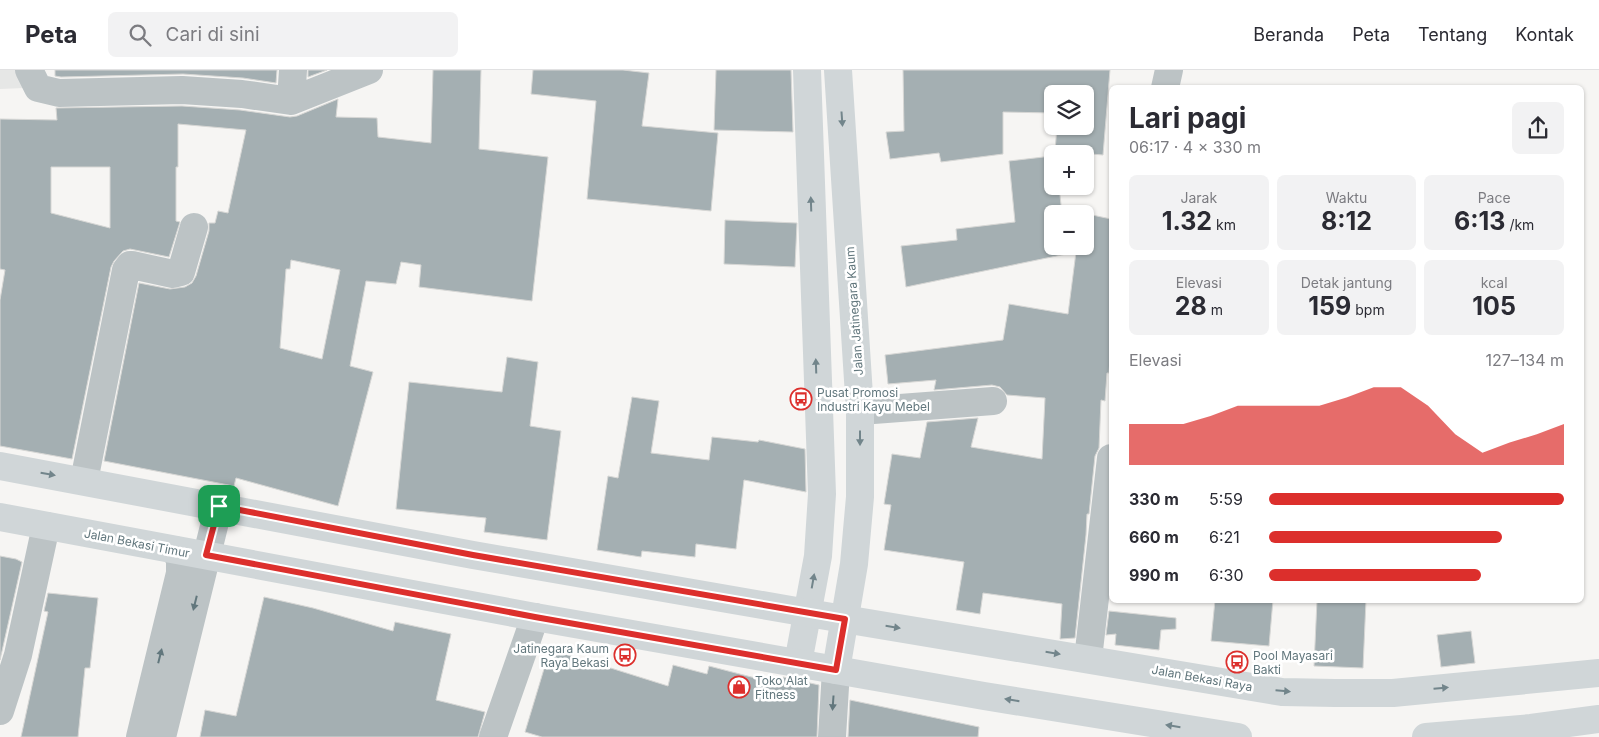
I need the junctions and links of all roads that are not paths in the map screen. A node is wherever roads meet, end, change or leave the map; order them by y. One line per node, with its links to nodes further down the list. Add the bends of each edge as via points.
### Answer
1 (29, 70): 8 (street, via 38,88 60,93 182,90)
2 (293, 70): 8 (street)
3 (369, 70): 8 (street)
4 (1169, 70): 7 (street)
5 (839, 75): 6 (main road); 11 (main road, Jalan Jatinegara Kaum, one-way to 11)
6 (807, 77): 20 (main road, one-way to 6, via 818,556 822,494)
7 (1166, 85)
8 (291, 101)
9 (194, 227): 14 (street, via 181,272 173,274 132,265 126,270)
10 (994, 401): 11 (street)
11 (860, 412): 22 (main road, Jalan Jatinegara Kaum, one-way to 22, via 860,497)
12 (0, 466): 14 (main road, one-way to 14)
13 (1109, 475): 23 (street)
14 (84, 481): 15 (main road)
15 (219, 506): 19 (street); 20 (main road, via 473,555)
16 (0, 517): 17 (main road, Jalan Bekasi Timur)
17 (46, 526): 18 (main road, Jalan Bekasi Timur); 27 (street, via 18,655)
18 (176, 550): 19 (main road, Jalan Bekasi Timur); 30 (street, one-way to 18, via 180,573)
19 (206, 555): 21 (main road, Jalan Bekasi Timur); 31 (street, one-way to 31)
20 (808, 613): 22 (main road, Jalan Bekasi Raya); 24 (main road)
21 (535, 617): 24 (main road, Jalan Bekasi Timur); 32 (street)
22 (845, 619): 23 (main road, Jalan Bekasi Raya, one-way to 23); 25 (main road, Jalan Jatinegara Kaum)
23 (1088, 659): 26 (main road, Jalan Bekasi Raya, one-way to 26, via 1282,692 1335,694 1393,692)
24 (798, 663): 25 (main road, Jalan Bekasi Timur)
25 (836, 670): 33 (street, one-way to 33); 34 (main road, one-way to 25)
26 (1599, 673)
27 (0, 711)
28 (1599, 719): 29 (main road)
29 (1531, 732): 35 (main road)
30 (140, 737)
31 (162, 737)
32 (492, 737)
33 (832, 737)
34 (1238, 737)
35 (1426, 737)

